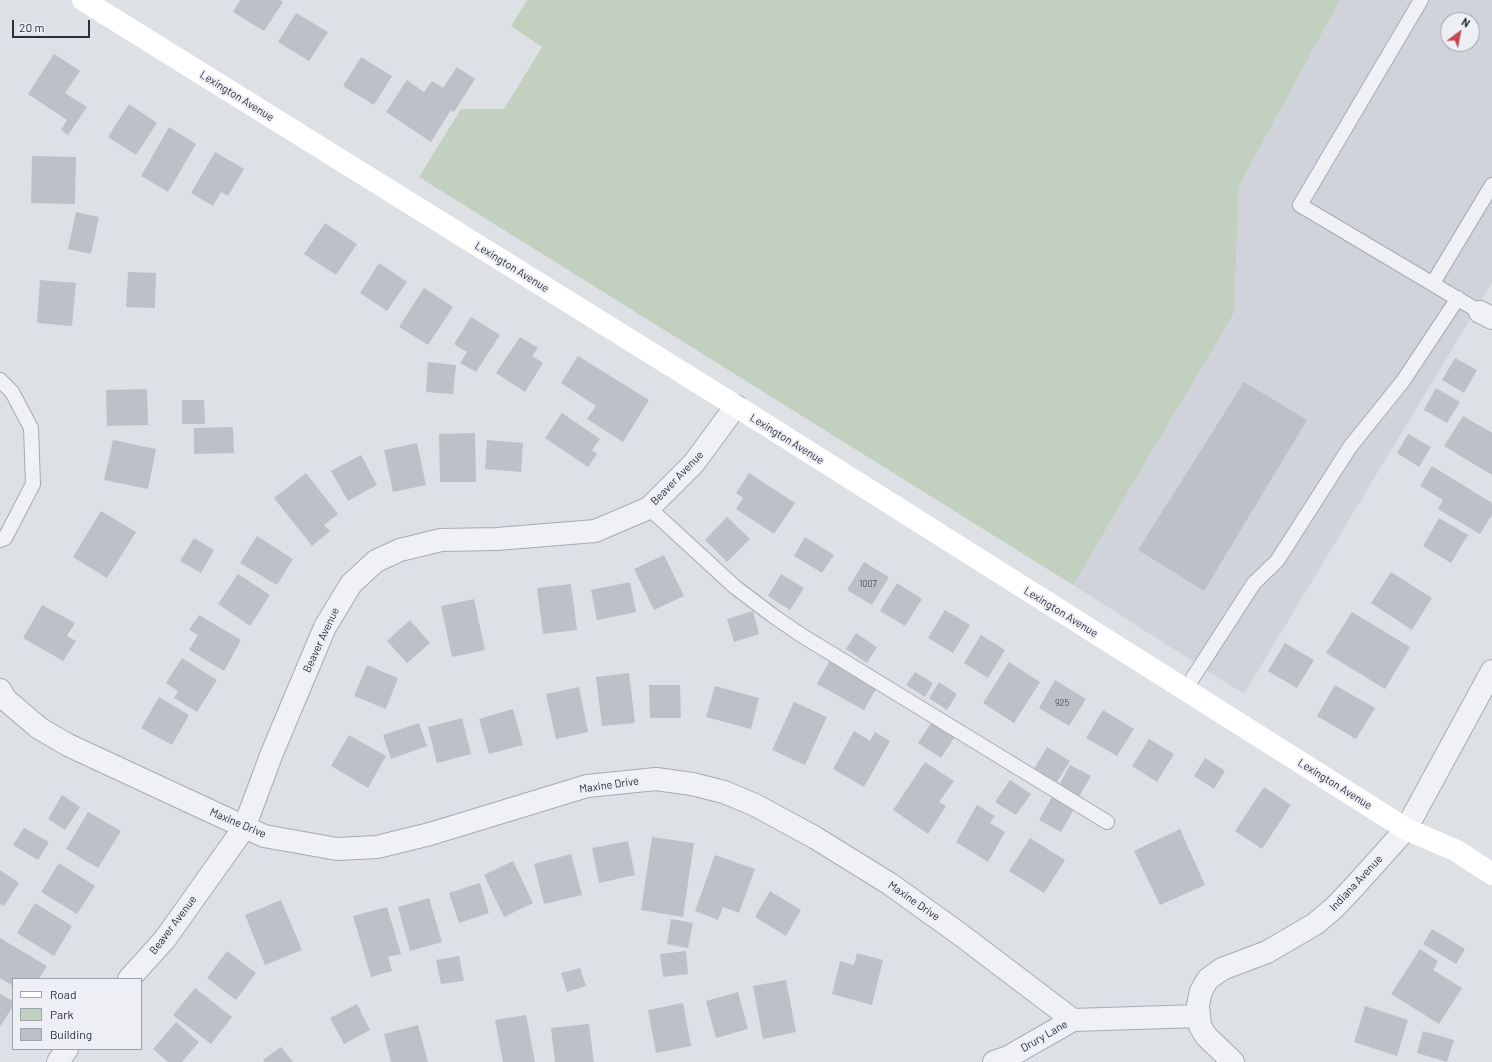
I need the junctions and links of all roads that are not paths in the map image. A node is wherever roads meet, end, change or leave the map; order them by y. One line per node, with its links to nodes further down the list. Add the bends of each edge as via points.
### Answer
1 (83, 0): 8 (street, Lexington Avenue)
2 (1421, 0): 4 (lane, via 1300,205)
3 (1492, 185): 4 (lane)
4 (1433, 283): 5 (lane)
5 (1458, 298): 6 (lane); 13 (lane, via 1403,381 1350,447 1277,561 1254,583)
6 (1486, 315)
7 (0, 380): 10 (lane, via 12,392 31,428 34,484 5,538)
8 (736, 406): 9 (street, Beaver Avenue, via 694,463); 13 (street, Lexington Avenue)
9 (649, 508): 14 (lane, via 735,587 772,616); 15 (street, Beaver Avenue, via 595,531 497,540 441,540 400,550 376,561 351,584 325,627 272,753)
10 (0, 540)
11 (1492, 671): 16 (street, Indiana Avenue)
12 (0, 690): 15 (street, Maxine Drive, via 6,700 39,728 68,745)
13 (1185, 690): 16 (street, Lexington Avenue)
14 (1107, 822)
15 (244, 828): 18 (street, Beaver Avenue, via 165,938); 20 (street, Maxine Drive, via 264,836 336,849 377,847 430,834 587,786 656,779 692,784 724,792 755,805 846,856 961,935)
16 (1406, 829): 17 (street, Lexington Avenue, via 1457,851); 19 (street, Indiana Avenue, via 1334,908 1315,924 1267,952 1222,969 1208,978 1201,991)
17 (1492, 874)
18 (130, 978)
19 (1198, 1016): 20 (street); 24 (street, Indiana Avenue, via 1206,1036)
20 (1073, 1020): 23 (street, Drury Lane, via 1008,1057)
21 (65, 1050): 22 (street)
22 (58, 1062)
23 (994, 1062)
24 (1233, 1062)

